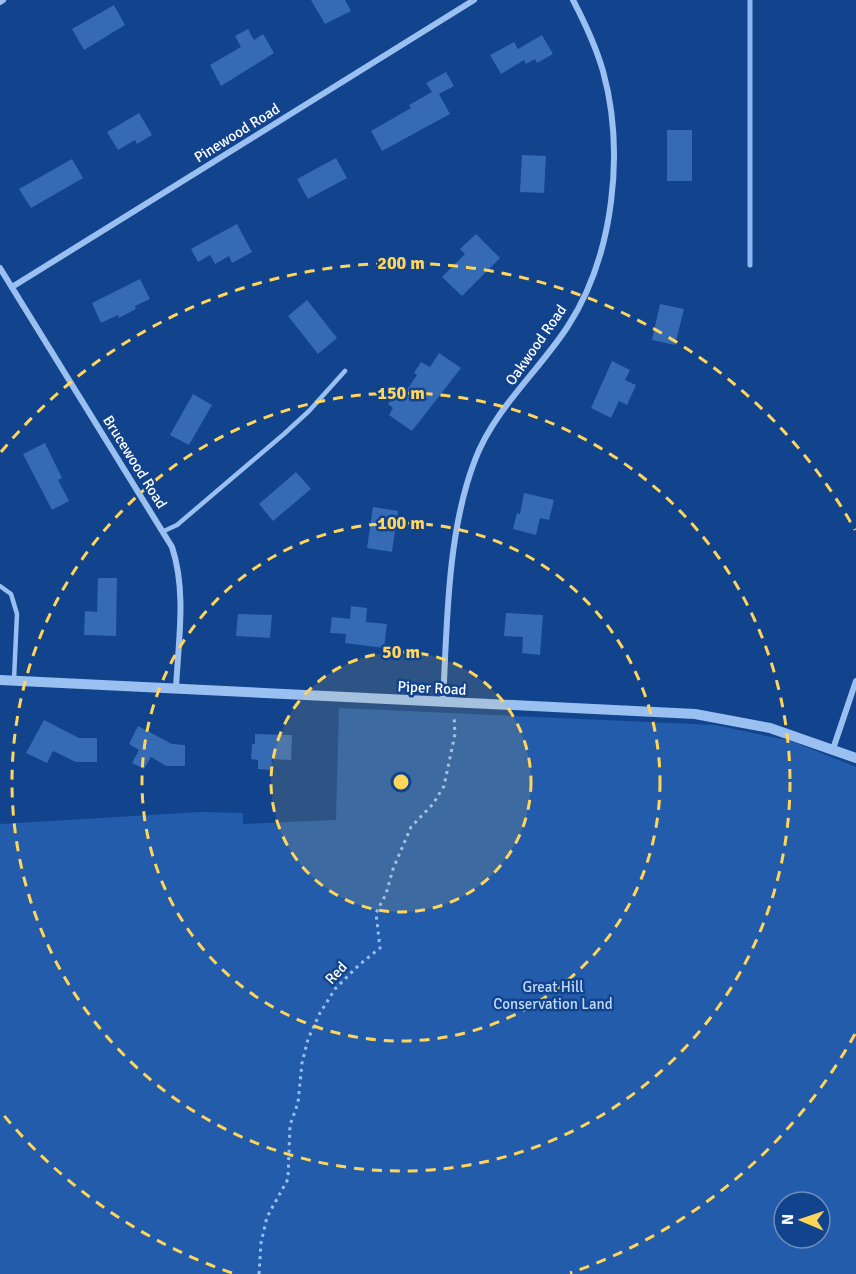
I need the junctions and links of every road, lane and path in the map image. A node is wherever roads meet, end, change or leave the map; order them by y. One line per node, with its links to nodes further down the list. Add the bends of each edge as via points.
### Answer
1 (474, 0): 4 (street, Pinewood Road)
2 (573, 0): 12 (street, Oakwood Road, via 603,71 612,119 614,184 593,276 569,325 495,422 475,458 455,545)
3 (0, 268): 4 (street, Brucewood Road)
4 (12, 287): 6 (street, Brucewood Road)
5 (345, 371): 6 (lane, via 284,435 177,525)
6 (164, 531): 11 (street, Brucewood Road, via 180,579)
7 (0, 586): 10 (lane, via 11,594 17,614)
8 (0, 680): 10 (street, Piper Road)
9 (856, 681): 14 (street)
10 (14, 682): 11 (street, Piper Road)
11 (176, 689): 12 (street, Piper Road)
12 (443, 703): 13 (street, Piper Road)
13 (455, 704): 14 (street, Piper Road, via 695,714 764,727); 16 (path, Red, via 455,734 444,786 434,804 411,827 376,913 380,948 335,989 308,1039 298,1103 290,1125 288,1179 267,1217)
14 (833, 749): 15 (street, Piper Road)
15 (856, 758)
16 (259, 1274)

